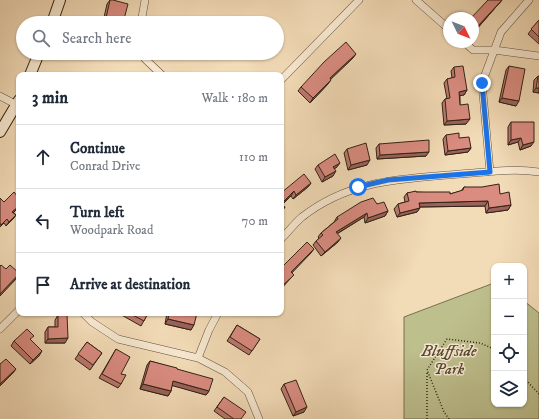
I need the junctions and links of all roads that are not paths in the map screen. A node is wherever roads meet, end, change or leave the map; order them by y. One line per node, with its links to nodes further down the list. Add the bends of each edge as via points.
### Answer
1 (60, 0): 6 (main road)
2 (145, 0): 7 (street)
3 (359, 0): 16 (street)
4 (416, 0): 8 (street)
5 (529, 0): 10 (street, via 501,32)
6 (54, 16)
7 (142, 16)
8 (443, 24)
9 (471, 48): 10 (street)
10 (494, 50): 11 (street); 21 (street, via 482,83)
11 (539, 56)
12 (36, 60): 14 (main road)
13 (146, 60): 15 (street)
14 (31, 72)
15 (159, 72)
16 (284, 77)
17 (0, 96): 18 (street)
18 (16, 103)
19 (16, 107): 20 (main road)
20 (0, 132)
21 (490, 172): 22 (street); 23 (street, via 388,180 358,187 328,200 302,218)
22 (539, 172)
23 (284, 236)
24 (16, 313): 27 (street)
25 (86, 316): 28 (street, via 118,339)
26 (216, 316): 28 (street)
27 (0, 329)
28 (198, 358): 29 (street, via 225,372 248,392)
29 (259, 419)

